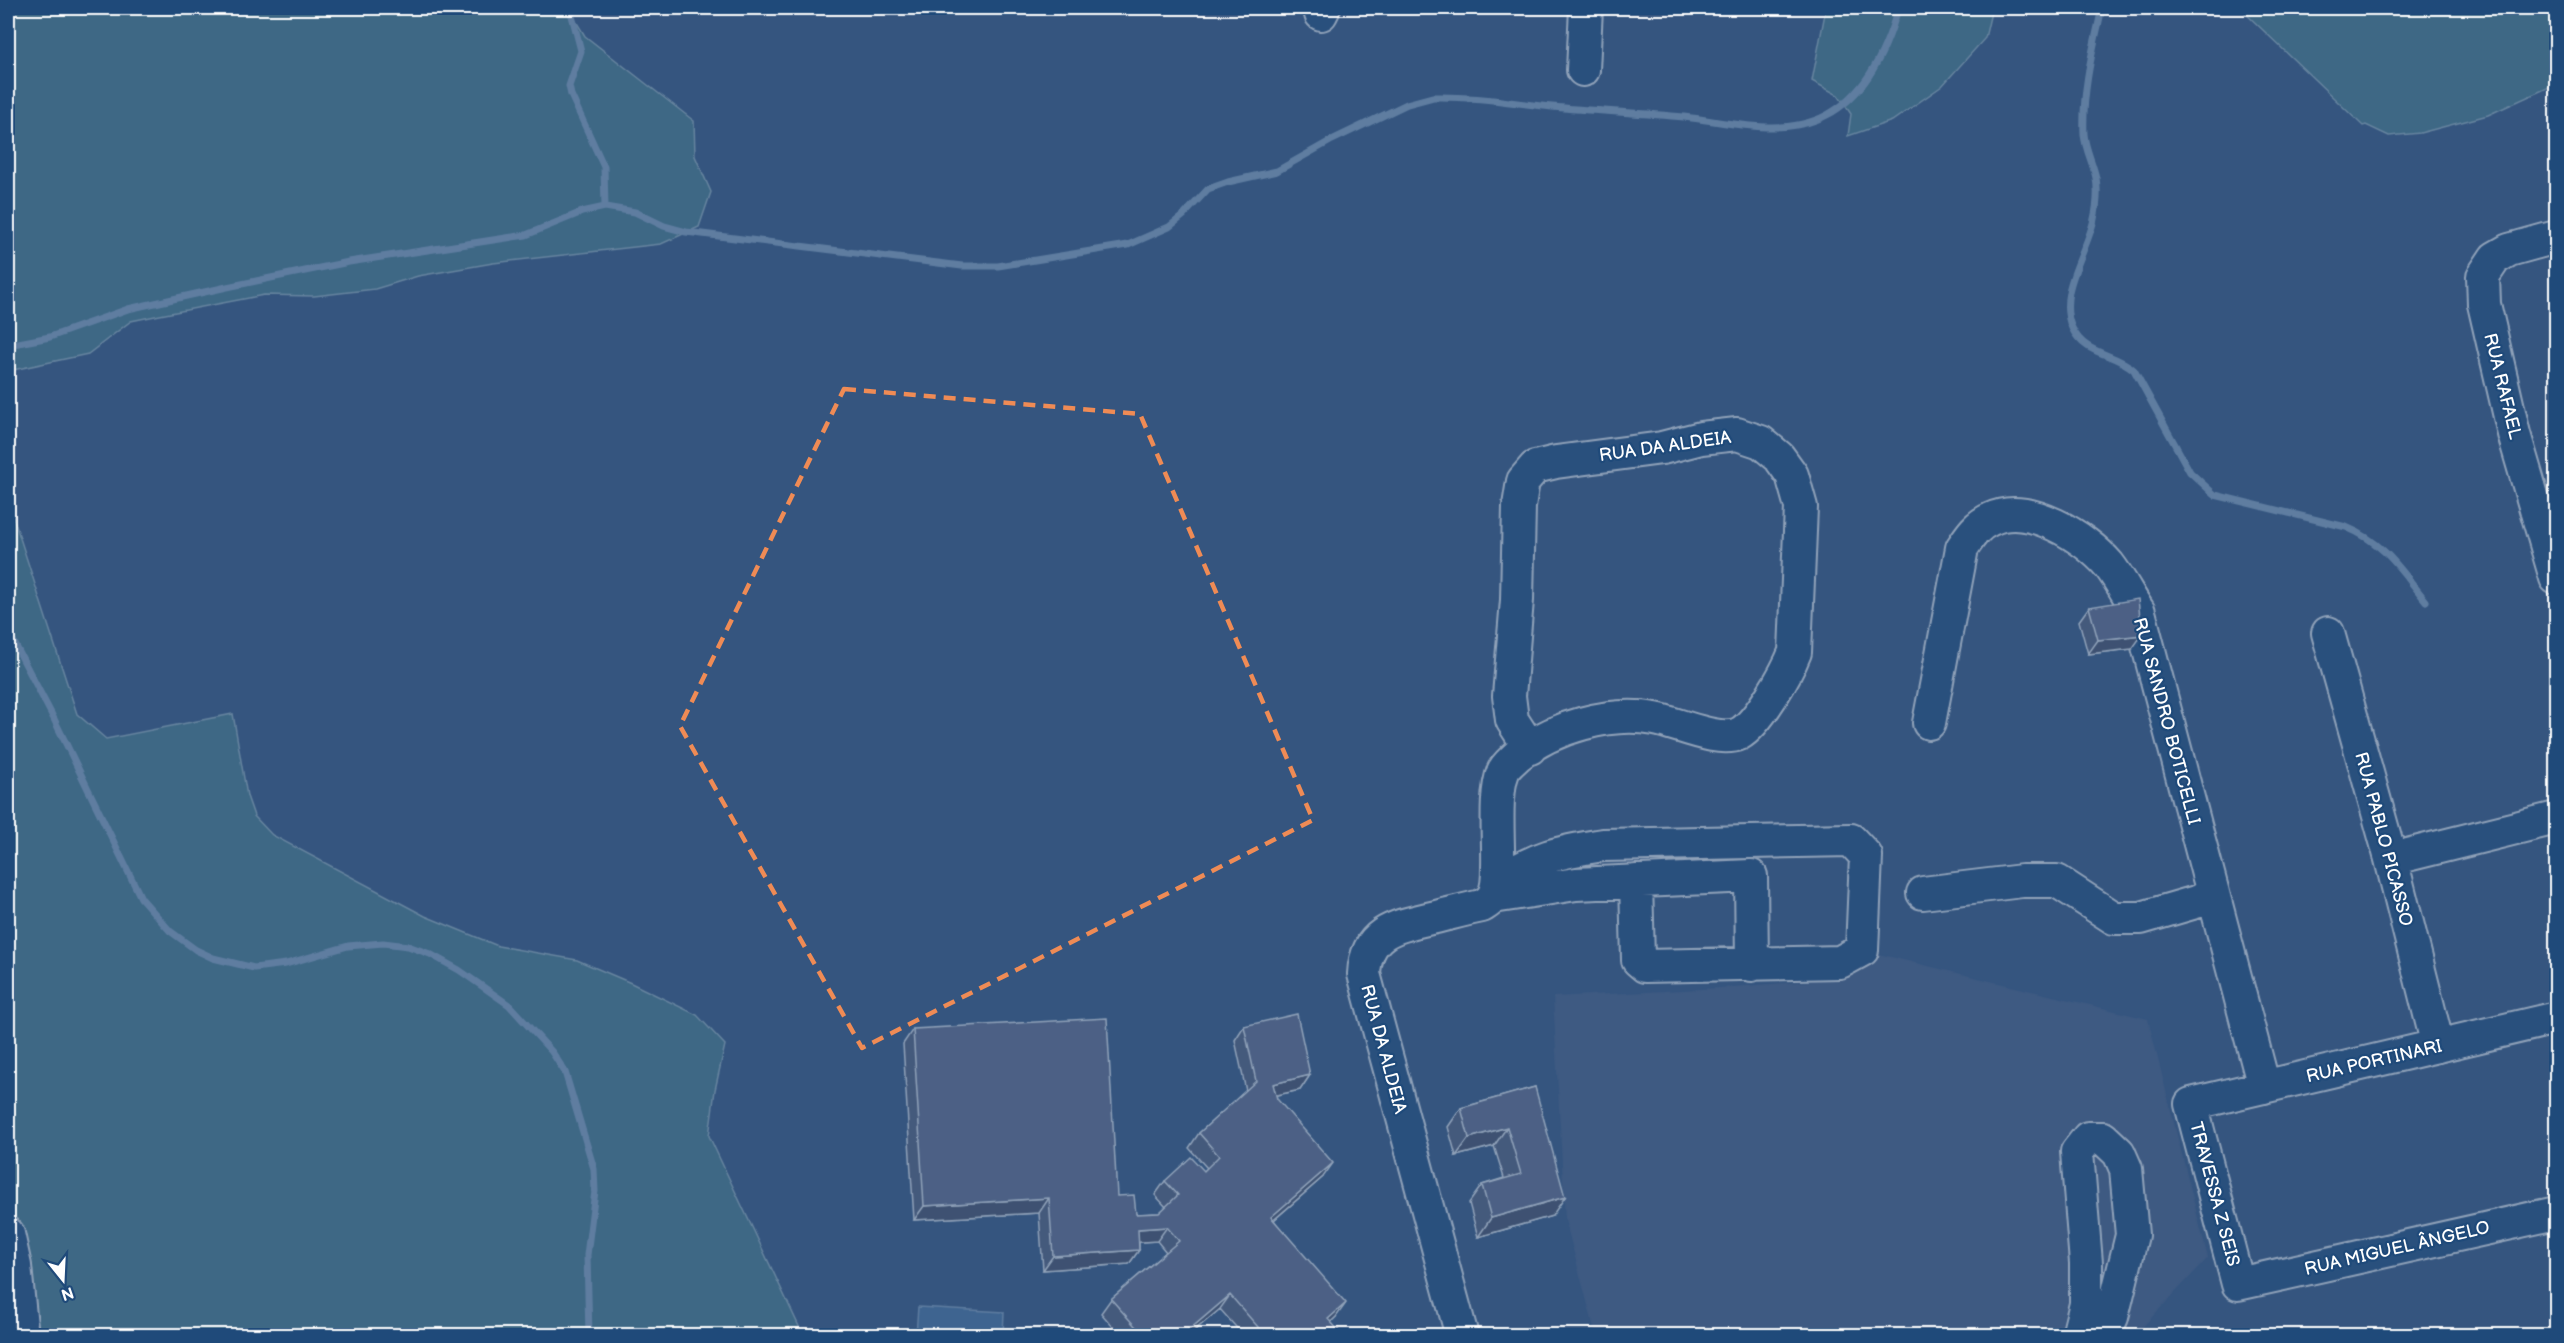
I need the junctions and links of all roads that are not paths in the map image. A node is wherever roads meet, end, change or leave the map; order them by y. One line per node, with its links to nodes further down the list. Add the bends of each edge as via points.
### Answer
1 (1586, 8): 2 (street)
2 (1583, 70)
3 (2556, 237): 4 (street, RUA RAFAEL, via 2495,258 2483,276 2484,304 2514,434)
4 (2556, 578)
5 (2328, 633): 9 (street, RUA PABLO PICASSO)
6 (1929, 723): 13 (street, RUA SANDRO BOTICELLI, via 1962,548 1973,531 1992,518 2021,513 2071,532 2108,565 2139,612)
7 (1530, 748): 7 (street, RUA DA ALDEIA, via 1590,720 1620,716 1654,719 1721,737 1738,734 1760,713 1787,672 1795,652 1801,507 1791,475 1779,457 1761,442 1737,435 1701,438 1662,448 1545,464 1534,467 1523,481 1509,696 1512,720); 11 (street, RUA DA ALDEIA, via 1503,769 1499,785)
8 (2556, 818): 9 (street)
9 (2391, 859): 17 (street, RUA PABLO PICASSO)
10 (1636, 881): 11 (street); 15 (street, via 1638,960 1645,966); 15 (street, via 1751,876)
11 (1495, 890): 15 (street, via 1525,864 1553,854 1603,845 1851,840 1866,856 1862,950 1840,962); 25 (street, RUA DA ALDEIA, via 1482,906 1394,927 1371,945 1365,958 1364,974)
12 (1923, 893): 13 (street, via 2022,881 2057,881 2114,918)
13 (2216, 908): 14 (street, via 2149,938 2117,938); 18 (street, RUA SANDRO BOTICELLI)
14 (2104, 927)
15 (1752, 965)
16 (2556, 1018): 17 (street, RUA PORTINARI)
17 (2438, 1046): 18 (street, RUA PORTINARI)
18 (2264, 1087): 19 (street, RUA PORTINARI)
19 (2191, 1104): 23 (street, TRAVESSA Z SEIS)
20 (2556, 1212): 23 (street, RUA MIGUEL ÂNGELO)
21 (8, 1234): 22 (street)
22 (11, 1264): 24 (street)
23 (2238, 1284)
24 (22, 1335)
25 (1462, 1335)
26 (2078, 1335): 27 (street, via 2086,1304 2086,1263 2077,1152 2088,1138 2103,1138 2119,1153 2126,1169 2132,1235 2115,1307)
27 (2103, 1335)

